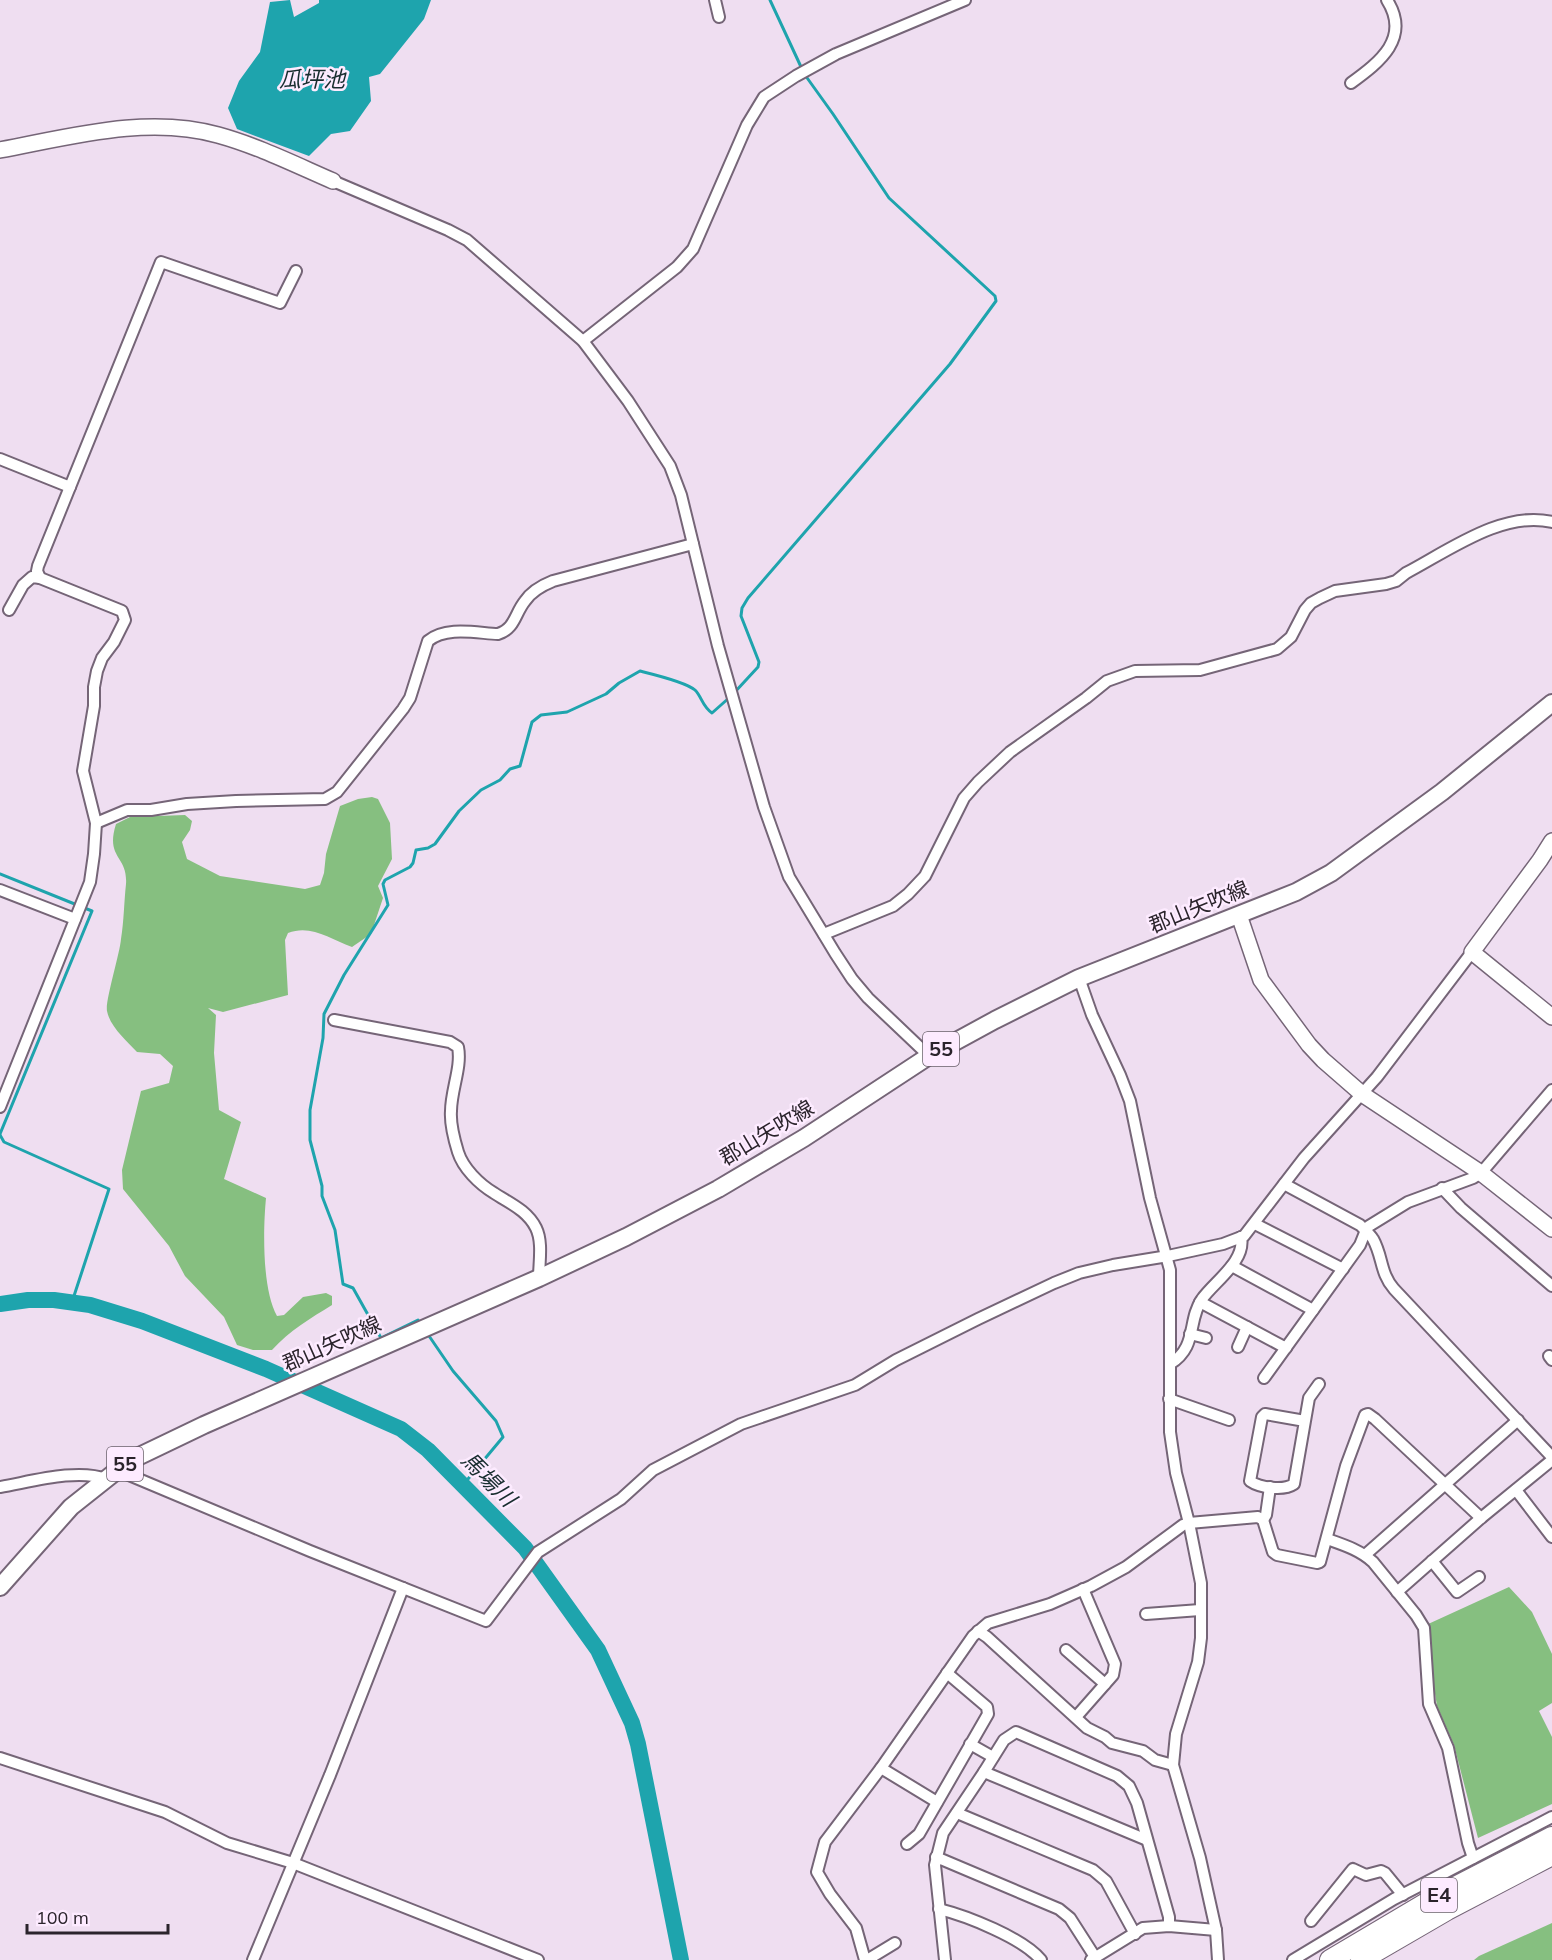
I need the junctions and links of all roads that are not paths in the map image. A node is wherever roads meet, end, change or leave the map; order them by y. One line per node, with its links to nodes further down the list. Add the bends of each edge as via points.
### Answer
1 (715, 0): 4 (street)
2 (965, 0): 9 (street, via 836,54 764,97 747,125 693,249 677,267)
3 (1388, 0): 5 (street, via 1396,20 1392,41 1382,58)
4 (719, 17)
5 (1351, 83)
6 (0, 150): 7 (street, via 142,127 167,127 217,135)
7 (333, 181): 9 (street, via 467,240)
8 (296, 271): 11 (street, via 280,303 161,262)
9 (583, 341): 13 (street, via 670,466)
10 (0, 459): 11 (street)
11 (70, 487): 14 (street, via 38,566)
12 (1552, 522): 22 (street, via 1529,520 1500,525 1396,581 1335,591 1311,603 1291,637 1277,649 1200,670 1135,671 1107,681 1010,752 978,782 964,798 925,876 908,894 893,906)
13 (693, 544): 17 (street, via 542,586 525,600 506,632 446,632 428,641 403,709 337,792 325,799 127,810); 22 (street, via 774,838 789,877)
14 (40, 578): 15 (street, via 32,577 26,582); 17 (street, via 124,615 125,620 100,664 94,687 83,771)
15 (9, 610)
16 (1552, 703): 20 (main road, 郡山矢吹線 / 55, via 1442,792 1331,873)
17 (96, 823): 21 (street, via 91,879)
18 (1552, 841): 23 (street)
19 (0, 890): 21 (street)
20 (1239, 915): 24 (main road, 郡山矢吹線 / 55); 29 (street, via 1268,992 1308,1045)
21 (75, 919): 30 (street)
22 (824, 934): 27 (street, via 863,992)
23 (1472, 952): 25 (street); 29 (street)
24 (1079, 978): 27 (main road, 郡山矢吹線 / 55); 38 (street, via 1130,1101 1150,1198)
25 (1552, 1017)
26 (334, 1020): 41 (street, via 450,1042 458,1047 451,1111 458,1153 462,1163 490,1192 531,1219 539,1244)
27 (929, 1056): 41 (main road, 郡山矢吹線 / 55, via 718,1189)
28 (1552, 1090): 31 (street)
29 (1362, 1094): 31 (street); 32 (street)
30 (0, 1107)
31 (1481, 1173): 33 (street); 35 (street)
32 (1284, 1184): 34 (street); 36 (street)
33 (1442, 1188): 36 (street, via 1408,1202); 42 (street)
34 (1255, 1224): 37 (street); 40 (street)
35 (1552, 1229)
36 (1366, 1230): 40 (street); 55 (street, via 1388,1282)
37 (1241, 1237): 38 (street); 39 (street)
38 (1168, 1256): 50 (street); 72 (street, via 1079,1273 1054,1283 897,1360 855,1385 741,1424 653,1470 621,1499 538,1552 486,1620)
39 (1232, 1266): 43 (street); 44 (street)
40 (1343, 1269): 44 (street)
41 (539, 1278): 58 (main road, 郡山矢吹線 / 55, via 164,1443)
42 (1552, 1286)
43 (1200, 1302): 45 (street); 46 (street)
44 (1313, 1310): 49 (street)
45 (1247, 1327): 48 (street); 49 (street)
46 (1191, 1334): 47 (street); 50 (street, via 1183,1354)
47 (1206, 1338)
48 (1238, 1347)
49 (1286, 1348): 51 (street)
50 (1170, 1364): 53 (street)
51 (1264, 1378)
52 (1318, 1384): 56 (street, via 1311,1393)
53 (1169, 1399): 54 (street); 65 (street, via 1176,1473)
54 (1229, 1420)
55 (1518, 1420): 57 (street); 59 (street)
56 (1305, 1421): 61 (street, via 1294,1484); 61 (street, via 1265,1414 1262,1417 1250,1481)
57 (1552, 1458): 62 (street)
58 (111, 1474): 60 (street); 71 (main road, 郡山矢吹線 / 55, via 70,1507); 72 (street)
59 (1443, 1484): 63 (street); 67 (street, via 1365,1414 1346,1466); 68 (street)
60 (0, 1487)
61 (1270, 1487): 64 (street)
62 (1516, 1490): 63 (street); 66 (street)
63 (1481, 1518): 69 (street)
64 (1263, 1520): 65 (street, via 1254,1517); 67 (street, via 1277,1555 1317,1563 1322,1559)
65 (1189, 1523): 73 (street, via 1126,1567); 75 (street, via 1201,1583)
66 (1552, 1538)
67 (1327, 1539): 68 (street)
68 (1365, 1555): 74 (street)
69 (1432, 1561): 70 (street, via 1457,1592); 74 (street)
70 (1479, 1577)
71 (0, 1587)
72 (403, 1588): 97 (street)
73 (1083, 1590): 77 (street, via 987,1623); 80 (street, via 1114,1664 1113,1675)
74 (1397, 1592): 96 (street, via 1424,1628 1429,1704 1448,1748)
75 (1200, 1610): 76 (street); 85 (street, via 1198,1662 1176,1734)
76 (1146, 1614)
77 (978, 1631): 79 (street); 81 (street)
78 (1066, 1650): 80 (street)
79 (947, 1673): 82 (street, via 987,1707 988,1714); 86 (street)
80 (1105, 1684): 81 (street)
81 (1076, 1717): 85 (street, via 1109,1742 1143,1751)
82 (970, 1744): 83 (street); 88 (street)
83 (993, 1757): 87 (street); 92 (street, via 1006,1736 1016,1732 1117,1776 1134,1793)
84 (0, 1758): 97 (street, via 165,1812 227,1843)
85 (1173, 1766): 102 (street)
86 (881, 1768): 88 (street); 108 (street, via 825,1842 817,1872 856,1928)
87 (984, 1772): 89 (street); 92 (street)
88 (937, 1802): 93 (street, via 919,1834)
89 (957, 1813): 95 (street, via 943,1833); 103 (street, via 1093,1870 1106,1881)
90 (1552, 1817): 96 (street)
91 (1552, 1837): 113 (highway, E4, via 1438,1896)
92 (1147, 1840): 101 (street)
93 (907, 1844)
94 (1552, 1855): 114 (highway, E4)
95 (936, 1857): 99 (street); 105 (street, via 1059,1909 1070,1918)
96 (1473, 1858): 98 (street)
97 (293, 1863): 106 (street); 107 (street)
98 (1403, 1895): 100 (street, via 1385,1873 1366,1875 1353,1869); 112 (street)
99 (939, 1909): 109 (street); 110 (street, via 1014,1939)
100 (1311, 1921)
101 (1169, 1926): 102 (street); 103 (street, via 1143,1928)
102 (1216, 1929): 111 (street)
103 (1135, 1934): 105 (street)
104 (895, 1943): 108 (street)
105 (1093, 1959)
106 (253, 1960)
107 (538, 1960)
108 (866, 1960)
109 (945, 1960)
110 (1041, 1960)
111 (1218, 1960)
112 (1293, 1960)
113 (1330, 1960)
114 (1361, 1960)

